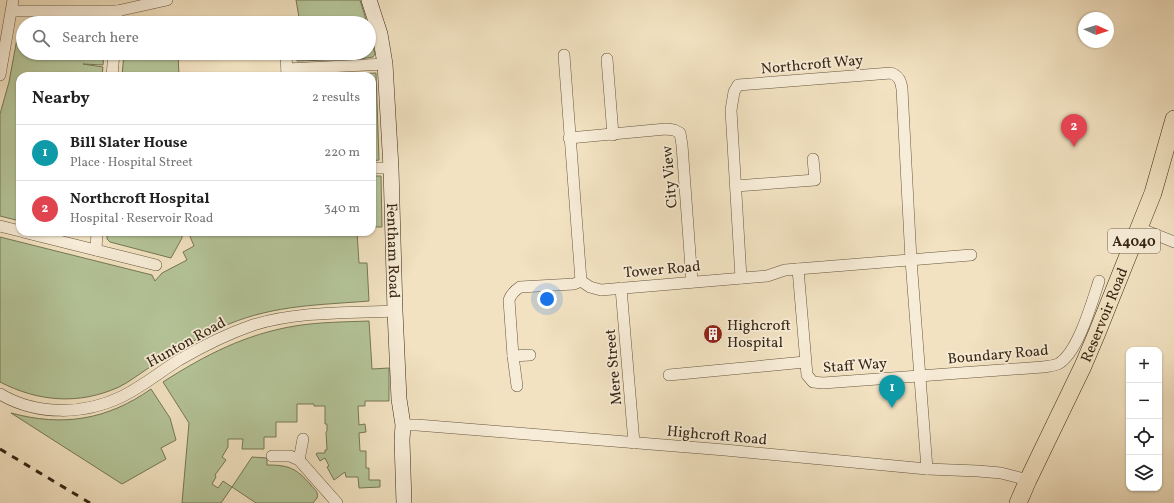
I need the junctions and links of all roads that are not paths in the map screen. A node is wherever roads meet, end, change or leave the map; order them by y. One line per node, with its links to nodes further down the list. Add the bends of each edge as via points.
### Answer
1 (167, 0): 4 (street)
2 (369, 0): 6 (street, Fentham Road)
3 (13, 5): 4 (street); 16 (street)
4 (117, 11): 5 (street)
5 (117, 16)
6 (374, 16)
7 (376, 22): 12 (street, Fentham Road)
8 (564, 55): 19 (street)
9 (607, 59): 18 (street)
10 (113, 60): 13 (street)
11 (286, 60): 14 (street)
12 (385, 64): 15 (street); 22 (street, Fentham Road)
13 (112, 72)
14 (287, 72)
15 (298, 72)
16 (0, 74)
17 (1174, 119): 25 (main road, Reservoir Road / A4040)
18 (613, 135): 19 (street, City View); 38 (street, City View, via 666,129 680,133)
19 (570, 138): 36 (street)
20 (813, 158): 23 (street, via 815,180)
21 (376, 168): 22 (street)
22 (391, 168): 40 (street, Fentham Road)
23 (736, 186): 32 (street, Northcroft Way, via 731,110 738,85 891,72 901,81 902,89); 35 (street, Northcroft Way)
24 (0, 226): 26 (street)
25 (1139, 228): 29 (street); 54 (main road, Reservoir Road / A4040, via 1086,359)
26 (16, 230)
27 (39, 236): 30 (street)
28 (97, 236): 30 (street)
29 (1174, 242)
30 (96, 250): 33 (street)
31 (971, 255): 32 (street, Tower Road)
32 (911, 260): 34 (street, Tower Road); 45 (street)
33 (156, 265)
34 (798, 268): 35 (street, Tower Road, via 767,276); 43 (street, Staff Way)
35 (741, 278): 38 (street, Tower Road)
36 (581, 281): 39 (street, Tower Road, via 601,290); 42 (street, via 574,284 520,287 514,290 509,300)
37 (1099, 281): 45 (street, Boundary Road, via 1076,343 1058,364)
38 (692, 282): 39 (street, Tower Road)
39 (621, 288): 50 (street, Mere Street)
40 (395, 311): 47 (street, Hunton Road, via 302,315 255,324 220,338 179,360 131,392 93,407 49,410 21,404); 48 (street, Fentham Road)
41 (530, 355): 42 (street)
42 (513, 356): 46 (street)
43 (805, 362): 44 (street); 45 (street, Staff Way, via 807,374 813,382)
44 (669, 375)
45 (919, 376): 53 (street)
46 (517, 386)
47 (0, 394)
48 (403, 425): 50 (street, Highcroft Road); 56 (street, Fentham Road)
49 (303, 439): 52 (street)
50 (634, 444): 53 (street, Highcroft Road)
51 (272, 456): 52 (street, via 290,456)
52 (299, 460): 55 (street)
53 (927, 469): 54 (street, Highcroft Road, via 1001,473)
54 (1028, 480): 57 (main road, Reservoir Road / A4040)
55 (333, 502)
56 (404, 503)
57 (1018, 503)

